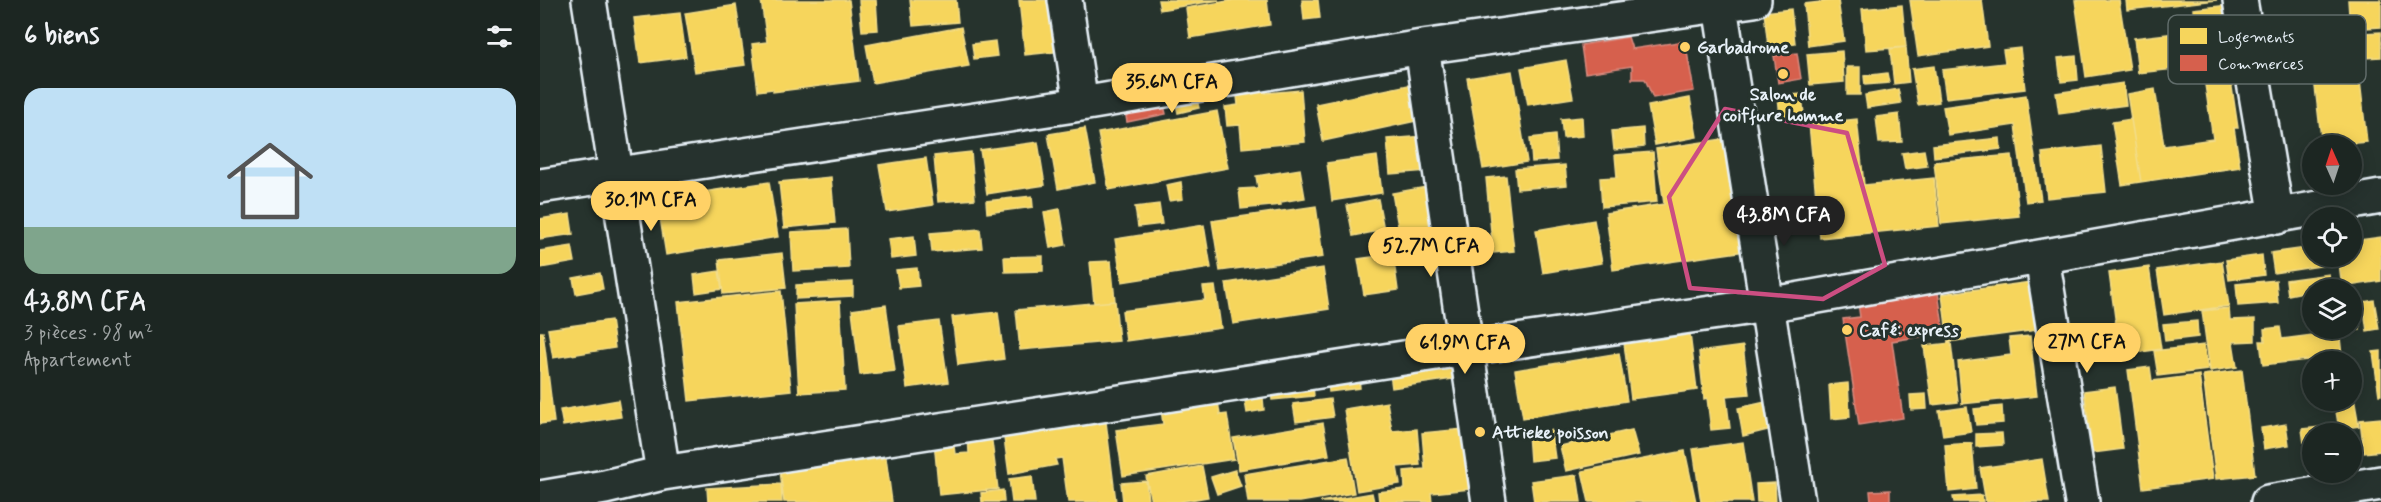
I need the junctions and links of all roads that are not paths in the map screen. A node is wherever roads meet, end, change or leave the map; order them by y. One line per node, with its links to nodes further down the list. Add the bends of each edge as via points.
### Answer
1 (589, 0): 10 (street)
2 (1065, 0): 9 (street)
3 (1754, 0): 5 (street)
4 (2240, 0): 6 (street)
5 (1719, 3): 7 (street); 15 (street)
6 (2243, 15)
7 (1422, 47): 9 (street); 16 (street)
8 (2254, 84): 13 (street)
9 (1081, 104): 10 (street)
10 (617, 175): 11 (street); 17 (street)
11 (540, 186)
12 (2381, 197): 13 (street)
13 (2277, 217): 14 (street)
14 (2042, 258): 15 (street); 23 (street)
15 (1767, 305): 16 (street); 22 (street)
16 (1468, 348): 17 (street); 21 (street)
17 (663, 472): 20 (street)
18 (2381, 483): 19 (street)
19 (2341, 495): 24 (street)
20 (540, 498)
21 (1489, 502)
22 (1798, 502)
23 (2082, 502)
24 (2268, 502)

